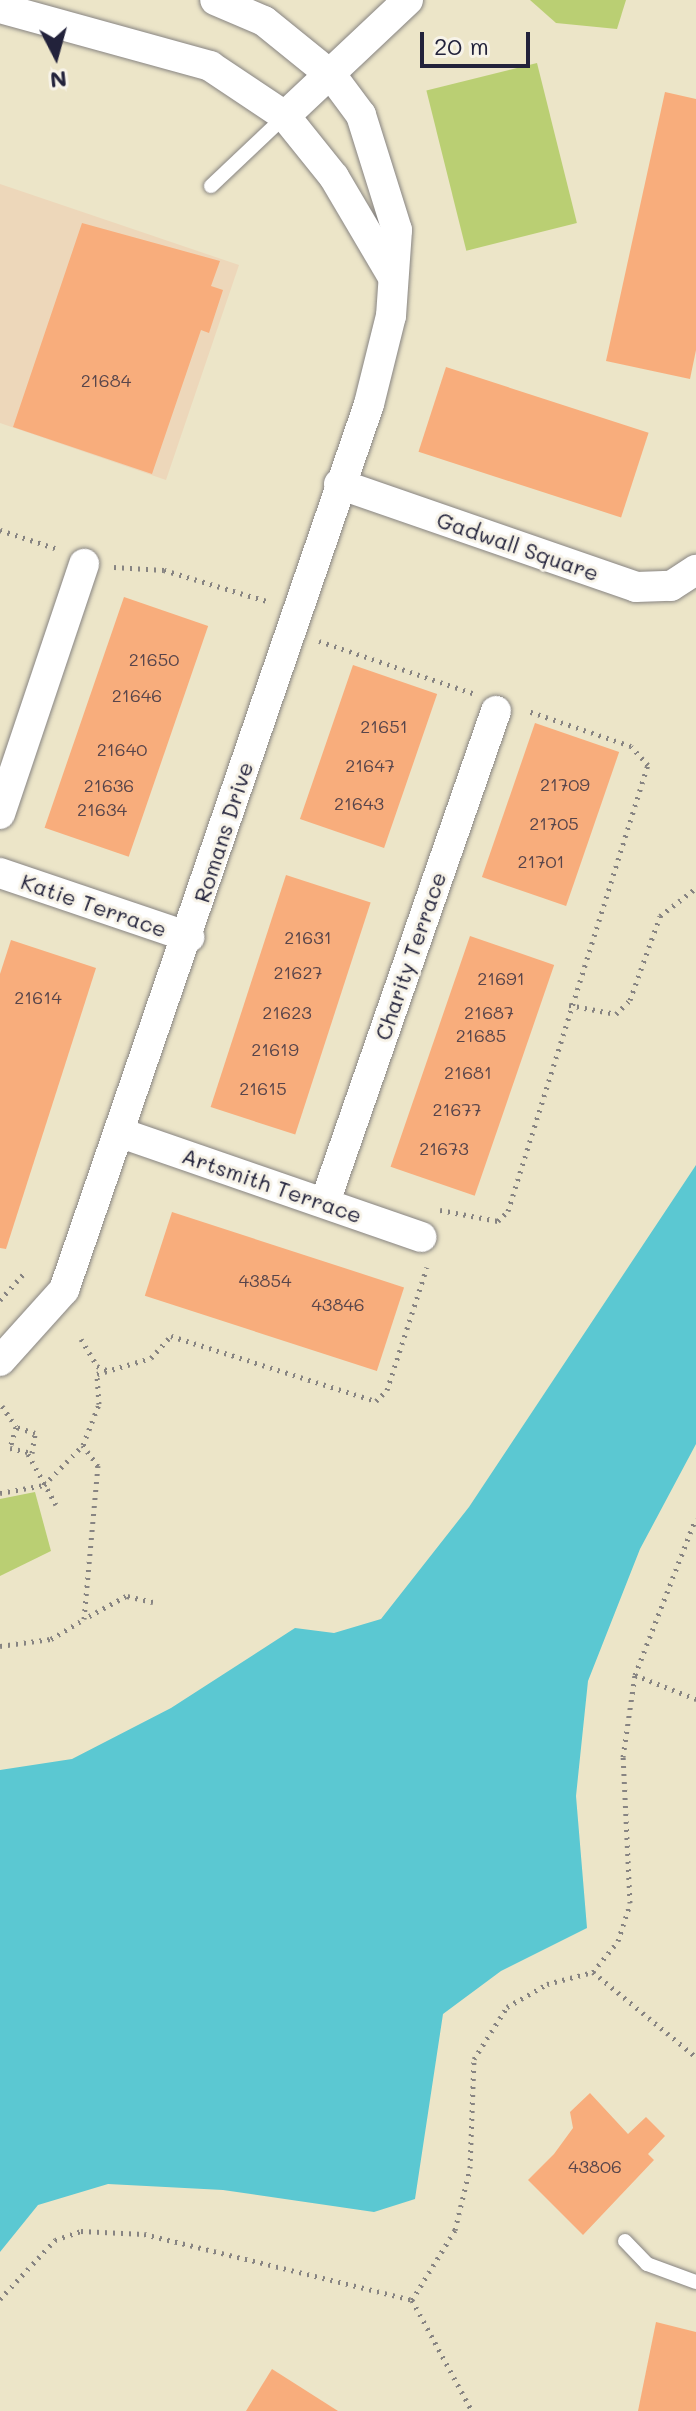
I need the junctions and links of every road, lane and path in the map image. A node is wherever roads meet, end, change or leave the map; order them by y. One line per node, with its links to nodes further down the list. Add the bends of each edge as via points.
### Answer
1 (215, 0): 4 (street, Romans Drive, via 264,21)
2 (408, 0): 4 (street)
3 (0, 8): 5 (street, via 210,66)
4 (332, 76): 5 (street); 7 (street, Romans Drive, via 376,145 397,230)
5 (285, 116): 6 (lane); 7 (street, via 334,177)
6 (211, 186)
7 (393, 277): 8 (street, Romans Drive, via 391,316 369,404)
8 (339, 484): 11 (street, Gadwall Square, via 636,587 671,586); 18 (street, Romans Drive)
9 (84, 564): 15 (street)
10 (128, 570): 12 (path, via 164,570)
11 (696, 570)
12 (268, 602)
13 (318, 640): 14 (path)
14 (496, 704): 19 (path, via 631,746 648,765); 21 (street, Charity Terrace)
15 (0, 814)
16 (0, 873): 18 (street, Katie Terrace)
17 (696, 888): 19 (path, via 660,916 630,1000 616,1014)
18 (189, 937): 20 (street, Romans Drive)
19 (569, 1005): 22 (path, via 508,1211 498,1221 440,1206)
20 (121, 1133): 21 (street, Artsmith Terrace); 26 (street, Romans Drive, via 64,1290)
21 (325, 1202): 22 (street, Artsmith Terrace)
22 (431, 1237): 27 (path, via 387,1390 376,1401 171,1336 151,1358)
23 (24, 1273): 24 (path)
24 (0, 1300)
25 (81, 1339): 27 (path, via 97,1366)
26 (0, 1361)
27 (110, 1371): 30 (path, via 97,1374 99,1404)
28 (2, 1406): 29 (path)
29 (16, 1427): 31 (path, via 10,1448); 31 (path, via 35,1433)
30 (83, 1445): 32 (path); 37 (path, via 98,1466)
31 (28, 1454): 32 (path)
32 (44, 1485): 33 (path); 34 (path)
33 (0, 1493)
34 (56, 1505)
35 (696, 1518): 39 (path)
36 (153, 1602): 37 (path, via 126,1596)
37 (84, 1619): 38 (path, via 51,1639)
38 (0, 1646)
39 (635, 1675): 40 (path); 41 (path, via 623,1757 630,1903 618,1941)
40 (696, 1699)
41 (593, 1972): 42 (path); 46 (path, via 547,1984 507,2007 474,2059 470,2168 455,2230)
42 (696, 2057)
43 (625, 2241): 44 (lane, via 647,2264)
44 (696, 2282)
45 (0, 2299): 46 (path, via 55,2240 81,2231 144,2234)
46 (412, 2300): 47 (path)
47 (472, 2411)

